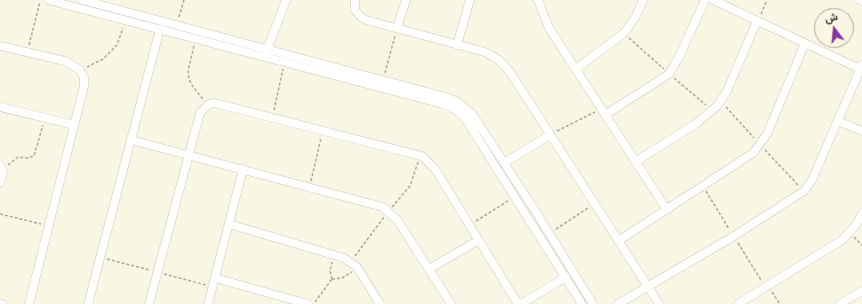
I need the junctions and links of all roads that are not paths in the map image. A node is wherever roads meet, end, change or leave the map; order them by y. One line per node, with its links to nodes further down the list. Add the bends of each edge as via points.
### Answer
1 (48, 0): 11 (street)
2 (82, 0): 11 (street)
3 (285, 0): 18 (street)
4 (355, 0): 13 (street, via 356,10 360,16)
5 (406, 0): 13 (street)
6 (470, 0): 16 (street)
7 (538, 0): 20 (street, via 549,28)
8 (643, 0): 20 (street, via 624,33)
9 (705, 0): 22 (street, via 675,65 668,74)
10 (713, 0): 12 (street)
11 (121, 16): 14 (street); 18 (street, via 176,25)
12 (757, 21): 15 (street); 29 (street, via 727,91 717,106 697,123)
13 (397, 28): 16 (street)
14 (160, 30): 27 (street); 37 (street, via 444,104 456,110 465,118)
15 (805, 43): 19 (street); 35 (street, via 773,122 760,145 745,160)
16 (457, 45): 26 (street, via 484,52 499,60 510,72)
17 (0, 46): 24 (street, via 66,61 80,70 84,86)
18 (267, 50): 30 (street, via 458,102 472,114)
19 (861, 67): 23 (street)
20 (576, 69): 22 (street)
21 (0, 107): 24 (street)
22 (603, 112): 29 (street)
23 (838, 121): 25 (street); 44 (street, via 812,180 804,191)
24 (74, 125): 46 (street)
25 (862, 131)
26 (550, 135): 30 (street); 40 (street)
27 (131, 140): 28 (street); 47 (street)
28 (188, 155): 32 (street); 39 (street, via 200,113 209,104 222,104 422,156 431,164); 48 (street)
29 (635, 162): 35 (street)
30 (504, 163): 34 (street)
31 (1, 169): 33 (street)
32 (243, 169): 38 (street); 41 (street, via 376,204 389,211 398,221)
33 (0, 183)
34 (534, 209): 37 (street); 55 (street)
35 (667, 210): 40 (street)
36 (862, 214): 58 (street, via 850,233 834,246)
37 (526, 215): 42 (street)
38 (229, 224): 43 (street); 51 (street, via 337,255 351,262 357,267)
39 (479, 240): 41 (street); 53 (street)
40 (618, 241): 44 (street)
41 (429, 269): 52 (street)
42 (566, 277): 53 (street); 54 (street)
43 (215, 278): 49 (street); 50 (street)
44 (648, 288): 56 (street); 57 (street)
45 (862, 291): 59 (street)
46 (29, 304)
47 (88, 304)
48 (149, 304)
49 (208, 304)
50 (308, 304)
51 (380, 304)
52 (452, 304)
53 (520, 304)
54 (582, 304)
55 (593, 304)
56 (618, 304)
57 (659, 304)
58 (738, 304)
59 (840, 304)

